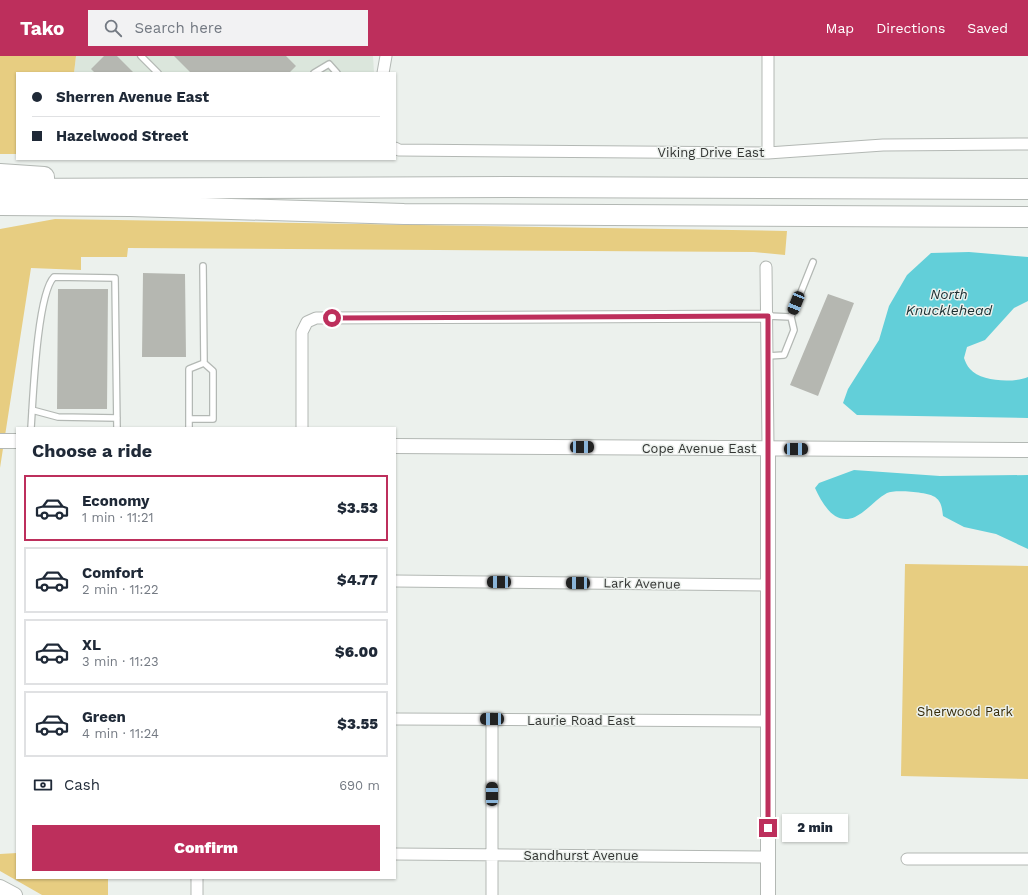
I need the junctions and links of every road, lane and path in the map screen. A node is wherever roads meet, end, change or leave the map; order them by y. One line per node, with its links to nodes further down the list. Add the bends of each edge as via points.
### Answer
1 (141, 56): 3 (lane)
2 (768, 56): 8 (street)
3 (157, 72)
4 (316, 72): 5 (lane, via 329,64)
5 (337, 72)
6 (1028, 144): 8 (street, Viking Drive East, via 883,145)
7 (396, 148): 8 (street, Viking Drive East)
8 (768, 153)
9 (0, 174): 10 (highway, via 110,181)
10 (157, 188): 11 (highway); 12 (highway, via 507,186)
11 (0, 189)
12 (1028, 189)
13 (0, 205): 14 (highway)
14 (213, 209): 15 (highway, via 412,214); 16 (highway, via 61,214)
15 (1028, 217)
16 (0, 219)
17 (813, 262): 21 (lane)
18 (204, 266): 23 (lane)
19 (766, 268): 20 (street)
20 (768, 316): 21 (lane); 22 (street); 30 (street, via 316,318 307,322 302,332)
21 (791, 317): 22 (lane, via 794,330 784,355)
22 (768, 356): 34 (street)
23 (204, 363): 26 (lane, via 189,369); 26 (lane, via 213,371 213,418)
24 (32, 410): 25 (lane, via 58,417); 25 (lane, via 42,303 49,282 54,277 115,278); 27 (lane)
25 (117, 418): 28 (lane)
26 (190, 418): 29 (lane)
27 (31, 427)
28 (117, 427)
29 (189, 427)
30 (302, 427)
31 (0, 441): 32 (street)
32 (16, 441)
33 (396, 446): 34 (street, Cope Avenue East)
34 (768, 448): 35 (street, Cope Avenue East); 37 (street)
35 (1028, 450)
36 (396, 581): 37 (street, Lark Avenue)
37 (768, 585): 40 (street)
38 (396, 719): 39 (street, Laurie Road East)
39 (492, 719): 40 (street, Laurie Road East); 42 (street)
40 (768, 721): 43 (street)
41 (396, 854): 42 (street, Sandhurst Avenue)
42 (492, 855): 43 (street, Sandhurst Avenue); 50 (street)
43 (768, 857): 51 (street)
44 (908, 859): 45 (street)
45 (1028, 859)
46 (197, 879): 49 (street)
47 (0, 887): 48 (street)
48 (15, 895)
49 (197, 895)
50 (492, 895)
51 (768, 895)

